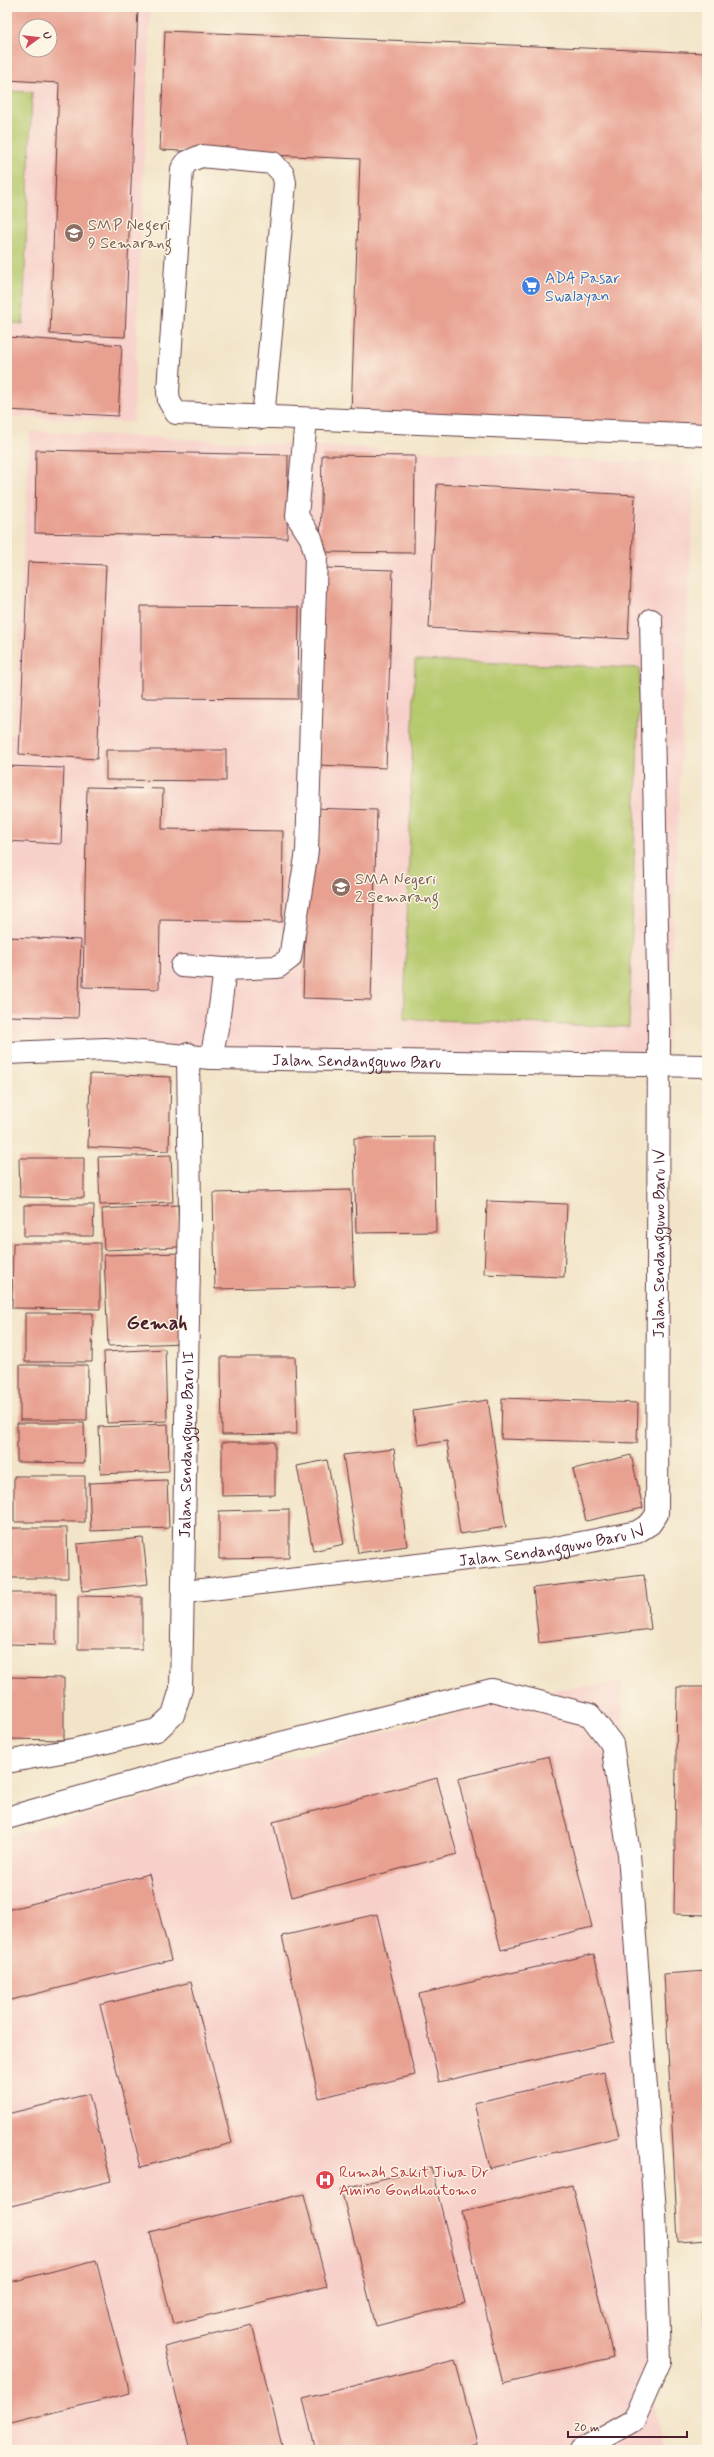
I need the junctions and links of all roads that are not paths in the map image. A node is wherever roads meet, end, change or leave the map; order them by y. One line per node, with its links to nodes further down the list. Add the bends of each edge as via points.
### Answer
1 (263, 418): 1 (street, via 176,412 169,402 182,169 187,162 201,156 273,163 282,174 285,183); 2 (street)
2 (306, 419): 3 (street); 6 (street, via 297,516 311,538 316,556 307,851 290,958 278,967)
3 (707, 435)
4 (651, 620): 10 (street, Jalan Sendangguwo Baru IV)
5 (182, 966): 6 (street)
6 (226, 969): 9 (street)
7 (7, 1053): 8 (street, Jalan Sendangguwo Baru, via 106,1049)
8 (188, 1054): 9 (street, Jalan Sendangguwo Baru); 12 (street, Jalan Sendangguwo Baru II, via 190,1212)
9 (210, 1058): 10 (street, Jalan Sendangguwo Baru)
10 (659, 1065): 11 (street, Jalan Sendangguwo Baru); 12 (street, Jalan Sendangguwo Baru IV, via 657,1514 650,1524 637,1532 545,1550)
11 (707, 1066)
12 (185, 1592): 13 (street, Jalan Sendangguwo Baru II, via 181,1689 173,1715 157,1730)
13 (7, 1762)
14 (7, 1818): 15 (street, via 194,1765 492,1690 590,1716 612,1744 629,1854 656,2212 660,2361 634,2420)
15 (581, 2450)

